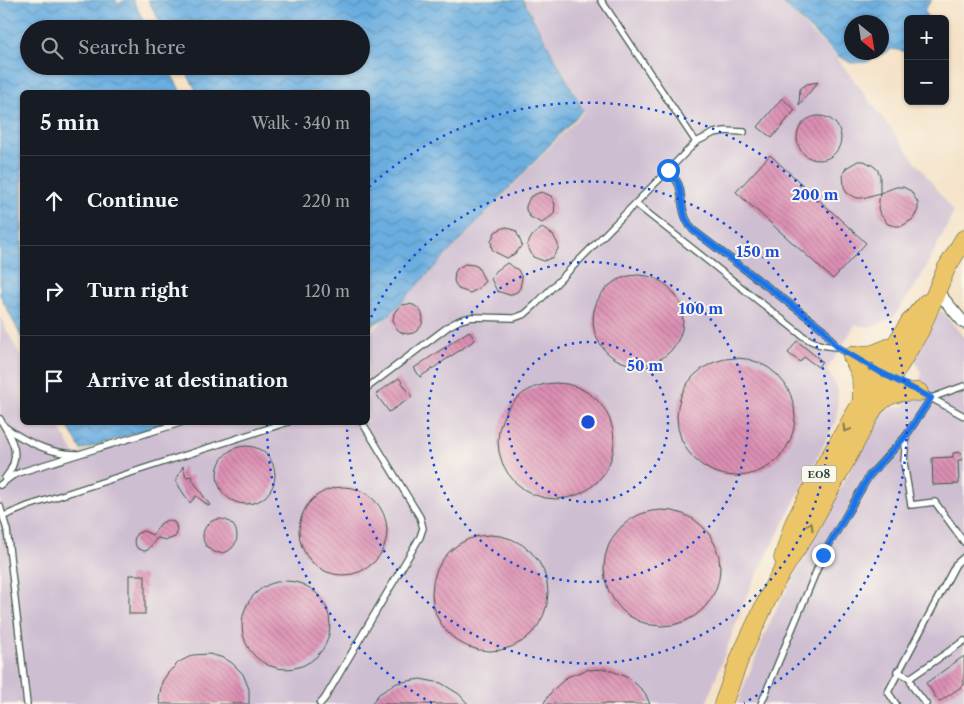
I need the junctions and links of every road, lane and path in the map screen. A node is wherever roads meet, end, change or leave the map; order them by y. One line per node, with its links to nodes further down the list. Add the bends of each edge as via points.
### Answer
1 (601, 0): 3 (lane)
2 (744, 132): 3 (lane, via 714,133)
3 (696, 142): 4 (lane)
4 (668, 170): 5 (lane); 10 (lane, via 681,189 683,212 693,230 823,329)
5 (636, 204): 10 (lane, via 803,336 819,345); 12 (lane, via 525,314 514,318 472,317 460,320)
6 (964, 239): 7 (main road, ΕΟ8)
7 (937, 291): 8 (street); 9 (main road, ΕΟ8, via 920,331)
8 (964, 323)
9 (901, 349): 10 (main road, via 873,354); 11 (main road, ΕΟ8); 14 (main road, via 912,383)
10 (844, 351): 11 (lane); 15 (main road, via 861,375)
11 (886, 375): 14 (lane); 15 (main road, ΕΟ8)
12 (370, 385)
13 (964, 386): 14 (lane)
14 (925, 395): 15 (main road, via 906,391 894,393); 16 (lane); 22 (lane)
15 (868, 405): 34 (main road, ΕΟ8, via 818,477 794,523 775,583 741,655)
16 (964, 416)
17 (0, 419): 21 (lane)
18 (173, 425): 23 (lane)
19 (279, 425): 26 (lane)
20 (364, 425): 33 (lane, via 420,517 423,528)
21 (5, 427): 23 (lane, via 39,446 70,454); 24 (lane, via 15,452 15,461)
22 (906, 436): 27 (lane, via 904,463 911,505 935,502); 35 (lane, via 869,476 823,555)
23 (86, 453): 24 (lane, via 21,472)
24 (0, 484)
25 (0, 506): 26 (lane)
26 (4, 516): 32 (lane)
27 (964, 542)
28 (964, 557): 30 (lane, via 956,564)
29 (964, 641): 31 (lane)
30 (897, 671): 31 (lane); 36 (lane, via 888,692)
31 (910, 678): 37 (lane)
32 (27, 704)
33 (320, 704)
34 (723, 704)
35 (761, 704)
36 (896, 704)
37 (926, 704)

